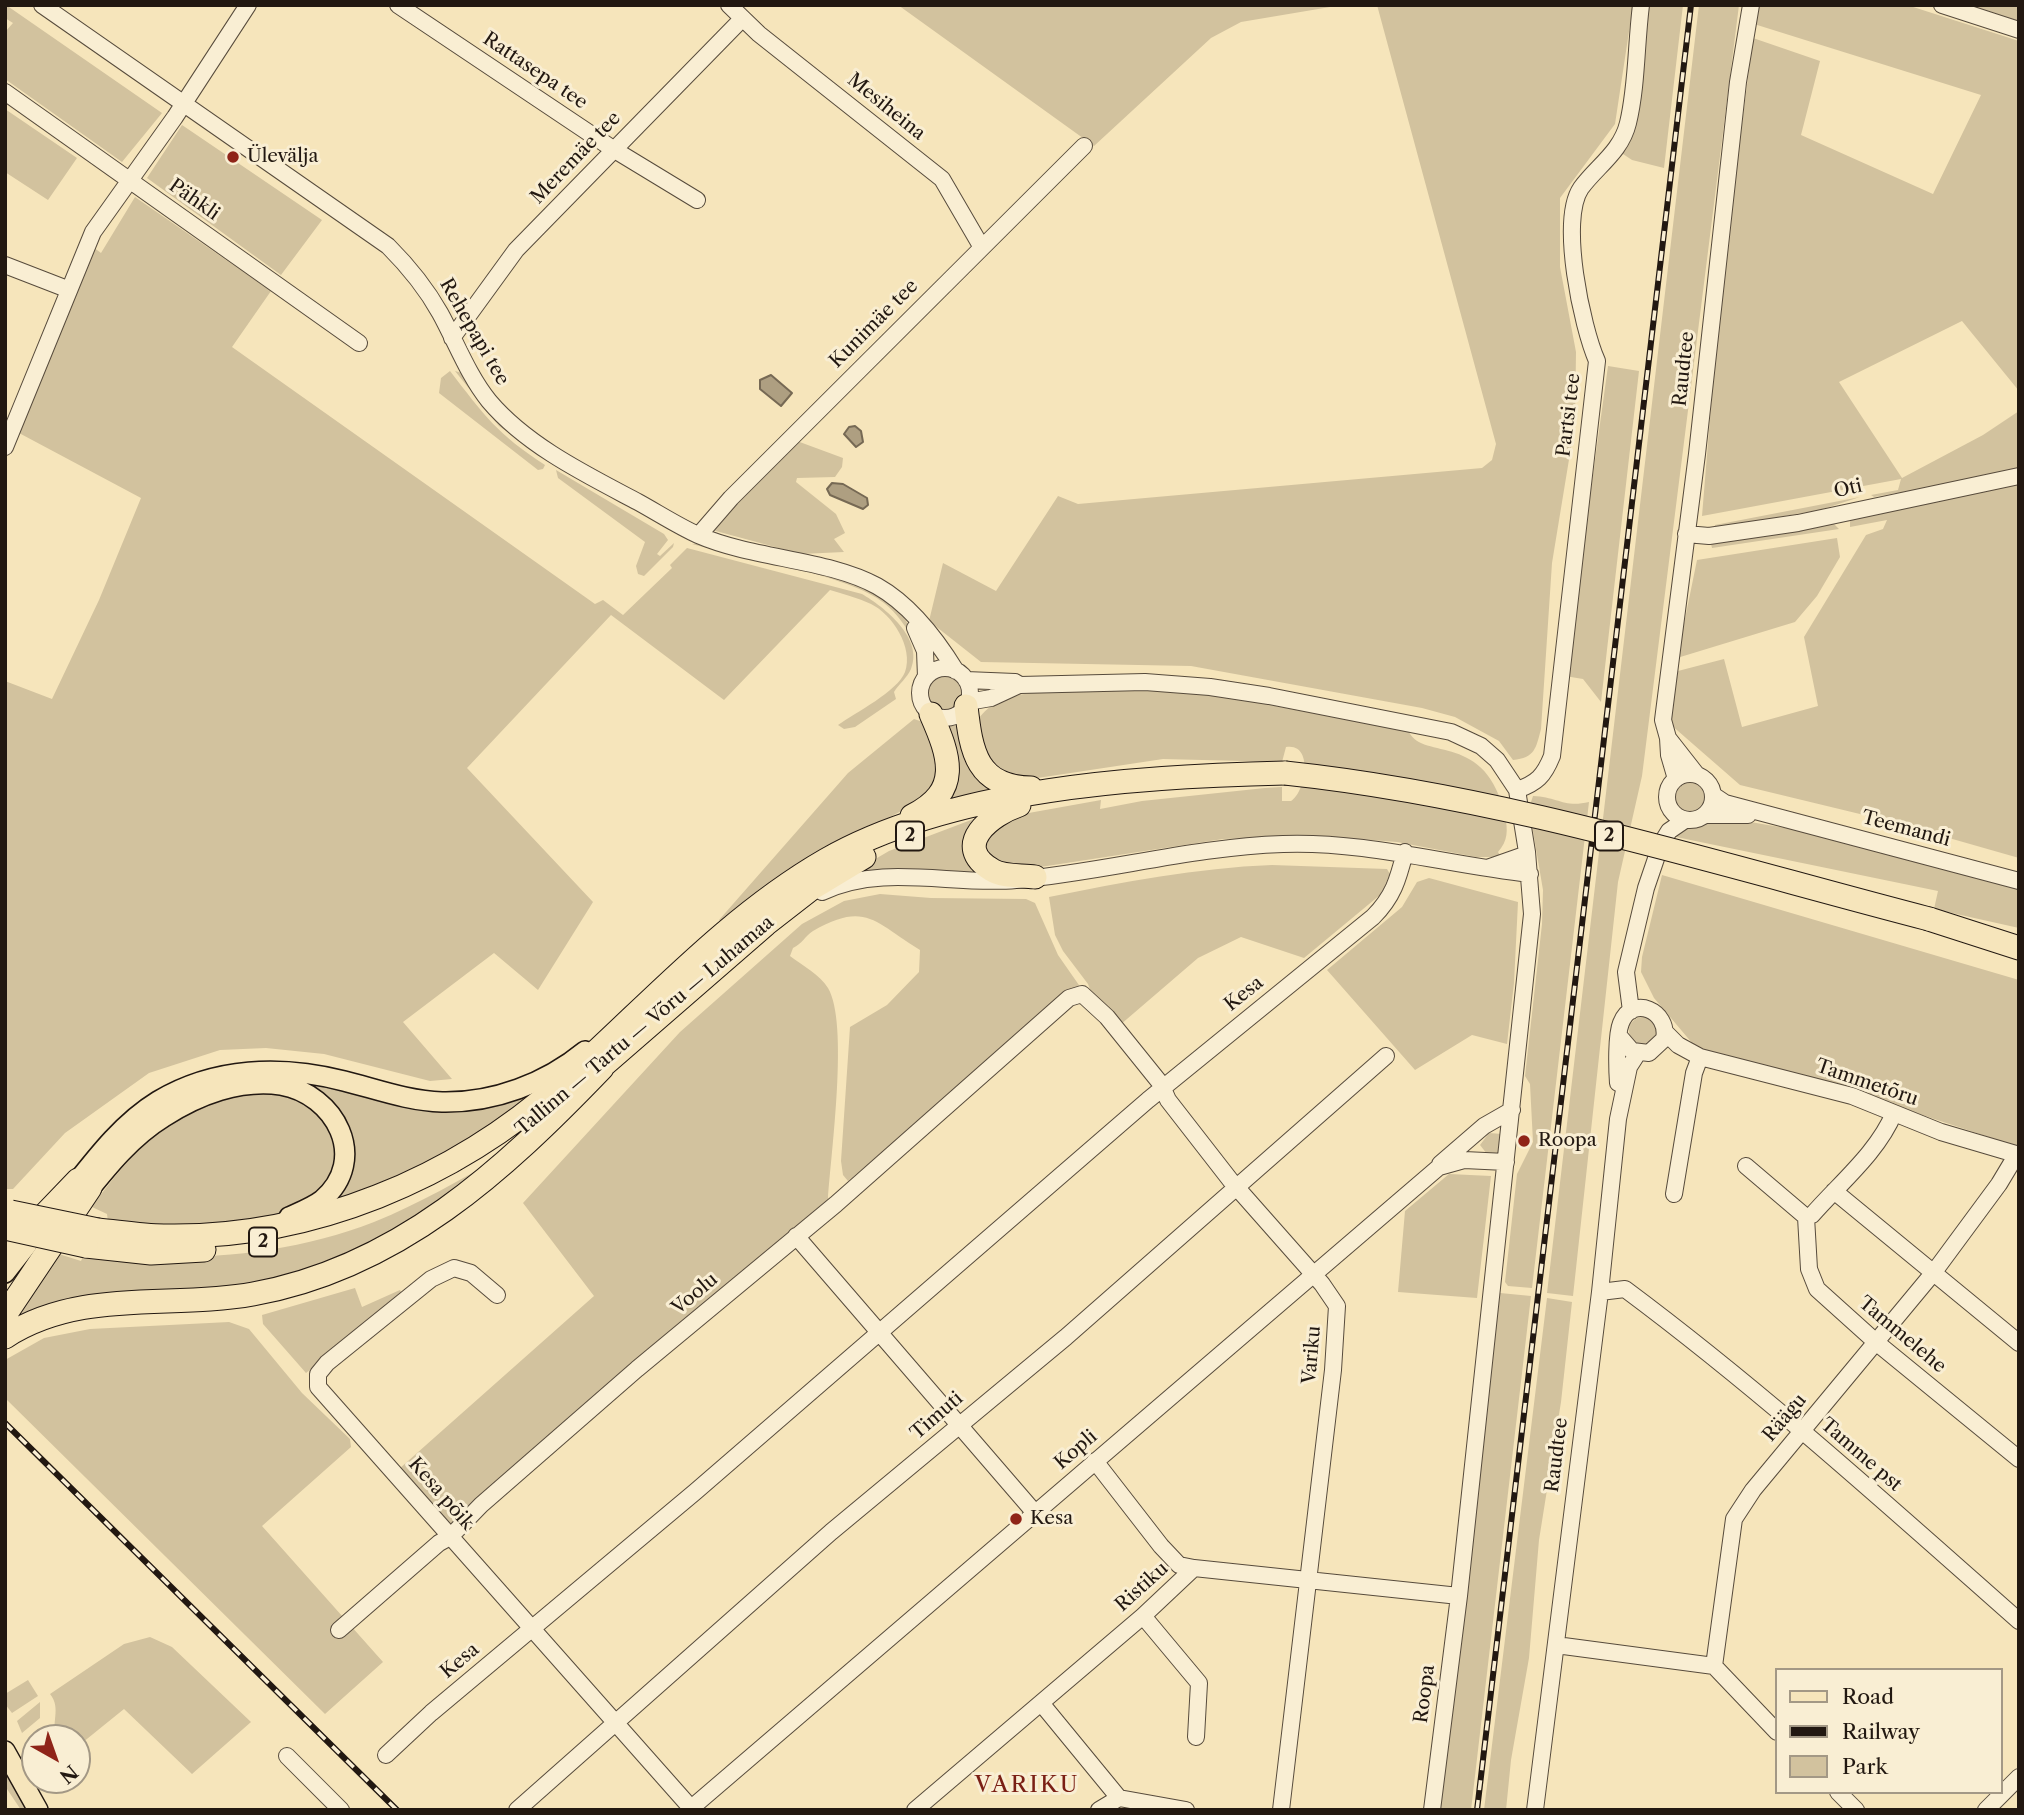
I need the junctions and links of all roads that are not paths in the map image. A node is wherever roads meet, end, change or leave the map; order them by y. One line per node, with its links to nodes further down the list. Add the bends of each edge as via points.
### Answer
1 (42, 5): 11 (street, Rehepapi tee)
2 (248, 5): 11 (street)
3 (398, 5): 13 (street, Rattasepa tee)
4 (729, 5): 8 (street, Mesiheina)
5 (1641, 5): 35 (street, Partsi tee, via 1628,123 1620,145 1574,202 1571,223 1579,285 1587,338 1597,361 1552,756 1536,783)
6 (1751, 5): 23 (street, Raudtee, via 1738,82)
7 (1942, 5): 9 (street)
8 (742, 19): 13 (street, Meremäe tee); 16 (street, Mesiheina, via 942,179)
9 (2019, 30)
10 (5, 92): 14 (street, Pähkli)
11 (183, 104): 14 (street); 19 (street, Rehepapi tee, via 388,246 416,276)
12 (1084, 146): 16 (street, Kunimäe tee)
13 (613, 149): 15 (street, Rattasepa tee); 19 (street, Meremäe tee, via 516,250)
14 (130, 180): 18 (street, via 93,232); 20 (street, Pähkli)
15 (697, 200)
16 (981, 246): 24 (street, Kunimäe tee, via 730,498)
17 (5, 265): 18 (street)
18 (67, 289): 21 (street)
19 (452, 338): 24 (street, Rehepapi tee, via 490,401 522,432 588,475)
20 (359, 343)
21 (5, 447)
22 (2019, 476): 23 (street, Oti, via 1798,523 1709,536)
23 (1686, 534): 31 (street, Raudtee, via 1663,720)
24 (699, 535): 25 (street, Rehepapi tee, via 856,576)
25 (906, 610): 26 (street, Rehepapi tee); 27 (street, Rehepapi tee, via 925,650)
26 (961, 676): 27 (street, via 940,668); 28 (street); 29 (street)
27 (926, 677): 30 (street, via 919,695)
28 (1020, 685): 29 (street); 35 (street, via 1145,682 1210,687 1414,724 1451,732 1481,746 1497,760)
29 (967, 704): 30 (street, via 954,717); 34 (highway, via 971,747 992,777 1011,788)
30 (931, 714): 41 (highway, via 944,744 947,782 926,809)
31 (1668, 738): 32 (street); 33 (street, Raudtee)
32 (1698, 775): 33 (street); 36 (street)
33 (1676, 779): 37 (street, Raudtee, via 1667,791)
34 (1073, 789): 41 (highway, Tallinn — Tartu — Võru — Luhamaa / 2, via 979,803); 46 (highway, via 1016,806 992,817 979,830 976,849 984,864 1002,874); 49 (highway, Tallinn — Tartu — Võru — Luhamaa / 2, via 978,811 920,832 857,860); 50 (highway, Tallinn — Tartu — Võru — Luhamaa / 2, bridge, via 1164,778 1285,773 1422,792)
35 (1517, 790): 43 (street, Roopa)
36 (1713, 795): 38 (street); 39 (street, Teemandi, via 1725,803)
37 (1668, 806): 40 (street); 48 (street, Raudtee, via 1653,840)
38 (1704, 815): 39 (street, Teemandi); 40 (street)
39 (1782, 818): 47 (street, Teemandi)
40 (1685, 820): 48 (street, Raudtee, via 1669,831 1661,844)
41 (866, 840): 54 (highway, Tallinn — Tartu — Võru — Luhamaa / 2, via 827,859 760,905)
42 (1405, 852): 44 (street); 46 (street, via 1283,844 1195,852); 64 (street, Kesa, via 1397,886 1381,909)
43 (1527, 854): 44 (street); 45 (street, Roopa)
44 (1490, 867): 45 (street)
45 (1530, 874): 66 (street, Roopa, via 1532,914)
46 (1035, 877): 49 (street, via 855,880 818,894)
47 (2019, 881)
48 (1646, 888): 53 (street, Raudtee)
49 (765, 924): 62 (highway, Tallinn — Tartu — Võru — Luhamaa / 2)
50 (1969, 930): 51 (highway, 2); 52 (highway, 2)
51 (2019, 939)
52 (2019, 948)
53 (1628, 965): 56 (street); 57 (street, Raudtee)
54 (660, 992): 74 (main road, via 580,1056 543,1079 480,1099 443,1102 405,1097 305,1072 245,1072 210,1079 181,1089 138,1116 120,1131); 80 (highway, Tallinn — Tartu — Võru — Luhamaa / 2, via 560,1084 510,1123 428,1175 344,1209)
55 (1082, 994): 64 (street, Variku, via 1107,1017); 81 (street, Voolu, via 1069,998)
56 (1653, 1010): 57 (street); 58 (street, via 1662,1019)
57 (1631, 1011): 59 (street, Raudtee, via 1621,1022)
58 (1665, 1032): 60 (street, Raudtee, via 1661,1045); 63 (street, Tammetõru)
59 (1620, 1037): 60 (street, via 1627,1048); 65 (street, Raudtee)
60 (1644, 1053): 63 (street, Tammetõru); 65 (street, Raudtee, via 1629,1067)
61 (1386, 1056): 75 (street, Timuti)
62 (612, 1058): 82 (highway, Tallinn — Tartu — Võru — Luhamaa / 2, via 483,1159 398,1205 288,1239 215,1249 151,1253); 92 (highway, via 537,1137 429,1223 379,1252 334,1271 252,1294 79,1307)
63 (1700, 1058): 67 (street, Tammetõru, via 1852,1096); 77 (street)
64 (1161, 1089): 75 (street, Variku); 91 (street, Kesa)
65 (1620, 1105): 87 (street, Raudtee)
66 (1512, 1110): 68 (street, Kopli); 71 (street, Roopa)
67 (1894, 1112): 69 (street, Tammetõru, via 1941,1132); 76 (street, via 1874,1147)
68 (1484, 1126): 70 (street, via 1474,1138); 73 (street, Kopli)
69 (2018, 1154): 84 (street, Räägu)
70 (1487, 1162): 71 (street); 73 (street, via 1458,1161)
71 (1506, 1162): 103 (street, Roopa)
72 (1746, 1166): 79 (street)
73 (1439, 1167): 86 (street, Kopli)
74 (84, 1184): 80 (main road, via 142,1132 210,1093 261,1084 301,1091 321,1102 341,1128 346,1160 333,1188 312,1206); 83 (highway); 85 (main road); 88 (main road); 90 (highway)
75 (1236, 1187): 86 (street, Variku); 95 (street, Timuti)
76 (1834, 1191): 79 (street); 84 (street)
77 (1674, 1194)
78 (7, 1217): 82 (highway, Tallinn — Tartu — Võru — Luhamaa / 2, bridge)
79 (1806, 1217): 93 (street, Tammelehe, via 1813,1283)
80 (234, 1233): 82 (highway, Tallinn — Tartu — Võru — Luhamaa / 2)
81 (796, 1236): 91 (street); 100 (street, Voolu, via 502,1487)
82 (92, 1238)
83 (5, 1256)
84 (1934, 1272): 93 (street, Räägu); 94 (street)
85 (5, 1273)
86 (1314, 1274): 98 (street, Kopli); 102 (street, Variku, via 1337,1306)
87 (1600, 1292): 96 (street, Tamme pst, via 1625,1289); 108 (street, Raudtee)
88 (5, 1294)
89 (497, 1295): 100 (street, Kesa põik, via 471,1273 454,1268 431,1279 318,1374 318,1387 333,1406)
90 (5, 1315)
91 (878, 1332): 95 (street); 106 (street, Kesa)
92 (5, 1337)
93 (1877, 1343): 96 (street, Räägu); 97 (street, Tammelehe)
94 (2019, 1343)
95 (959, 1426): 99 (street); 111 (street, Timuti)
96 (1801, 1431): 105 (street, Tamme pst); 109 (street, Räägu, via 1734,1519)
97 (2019, 1459)
98 (1095, 1461): 99 (street, Kopli); 101 (street, via 1161,1546 1179,1565)
99 (1035, 1513): 122 (street, Kopli)
100 (450, 1537): 106 (street, Kesa põik); 107 (street, Voolu)
101 (1194, 1568): 102 (street, Ristiku); 104 (street, Ristiku)
102 (1309, 1579): 103 (street, Ristiku); 129 (street, Variku)
103 (1459, 1596): 130 (street, Roopa)
104 (1143, 1616): 110 (street, Ristiku); 113 (street, via 1199,1683)
105 (2019, 1621)
106 (532, 1628): 111 (street, Kesa põik); 115 (street, Kesa)
107 (339, 1630)
108 (1556, 1645): 109 (street); 131 (street, Raudtee)
109 (1714, 1666): 112 (street)
110 (1041, 1703): 121 (street); 126 (street, Ristiku)
111 (615, 1722): 122 (street, Kesa põik); 125 (street, Timuti)
112 (1776, 1731)
113 (1196, 1737)
114 (5, 1751): 123 (main road)
115 (386, 1755)
116 (287, 1756): 124 (street)
117 (2019, 1777): 118 (street)
118 (2003, 1793)
119 (1840, 1794): 132 (street)
120 (2002, 1794): 133 (street)
121 (1119, 1798): 127 (street); 128 (street)
122 (690, 1809)
123 (38, 1810)
124 (341, 1810)
125 (517, 1810)
126 (915, 1810)
127 (1100, 1810)
128 (1186, 1810)
129 (1281, 1810)
130 (1432, 1810)
131 (1535, 1810)
132 (1856, 1810)
133 (1986, 1810)

